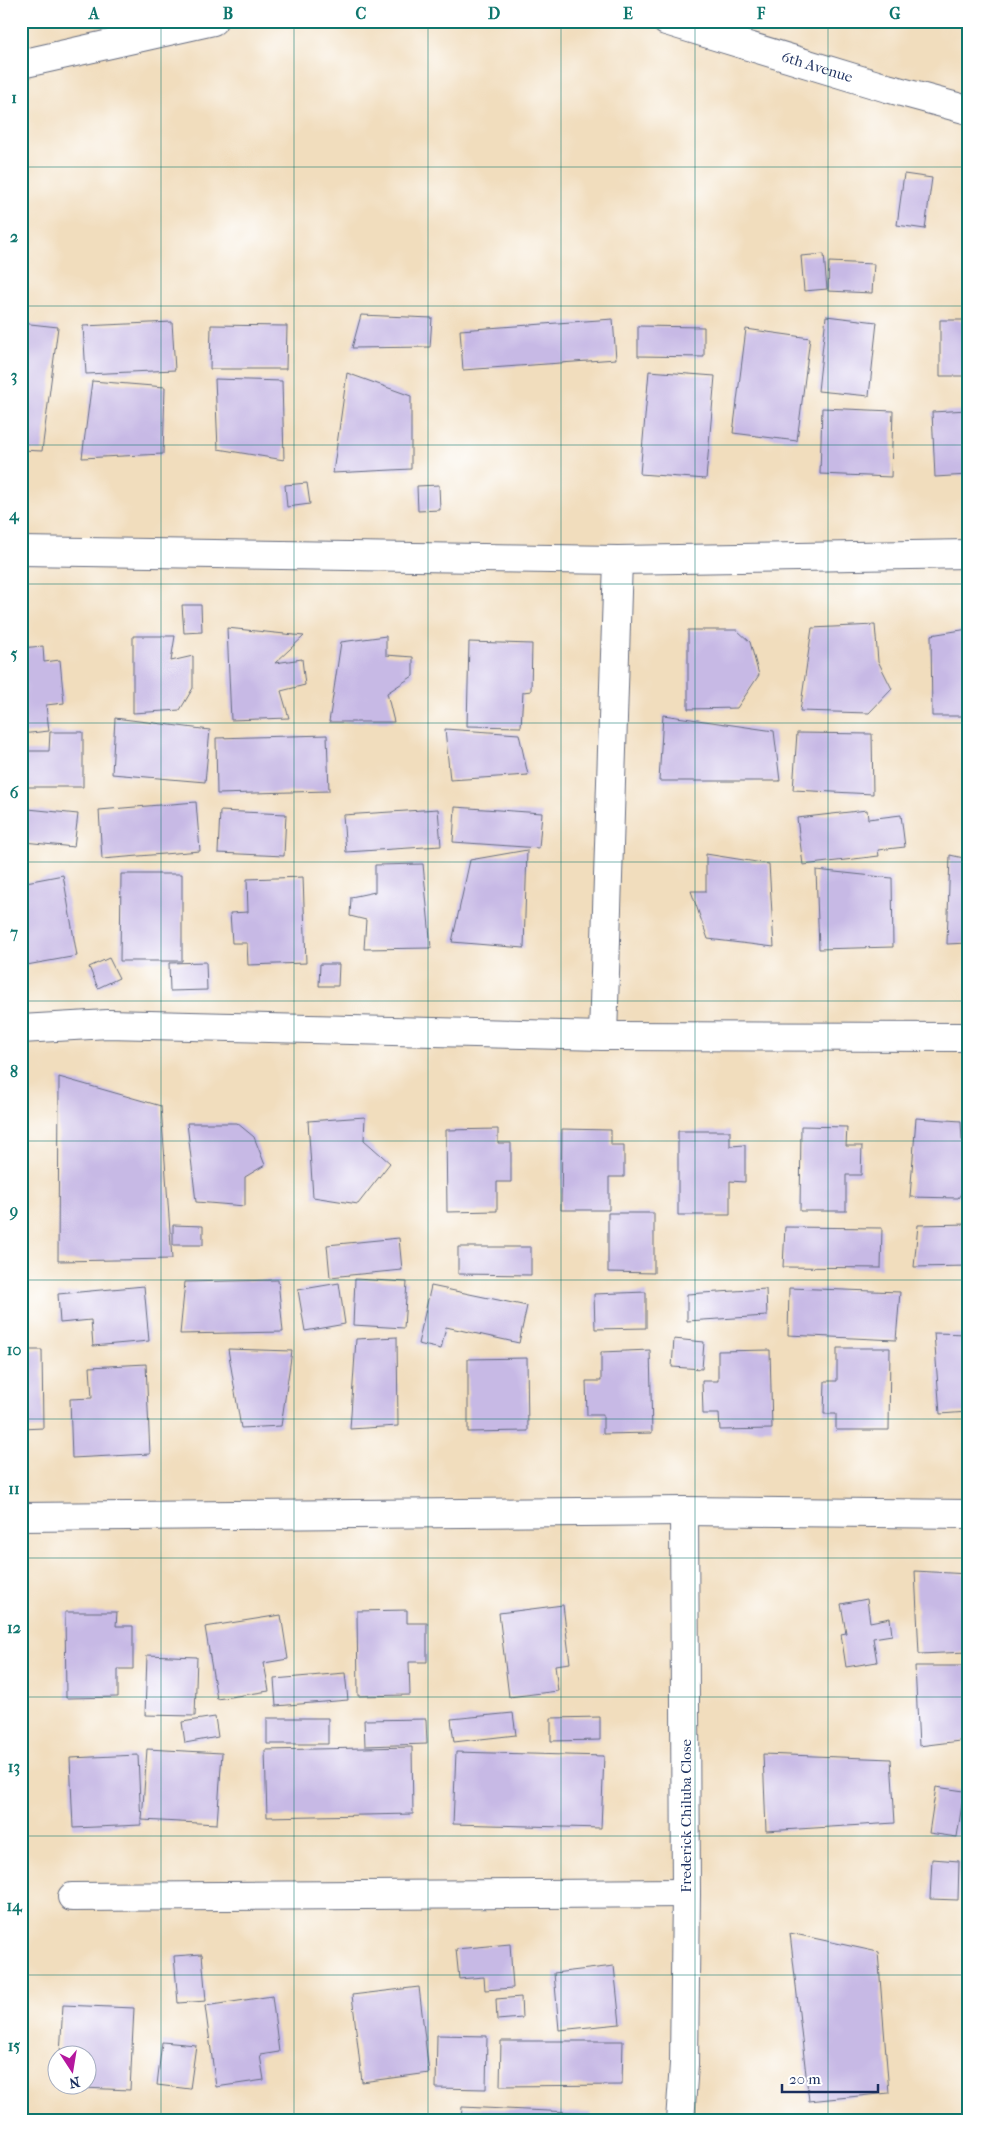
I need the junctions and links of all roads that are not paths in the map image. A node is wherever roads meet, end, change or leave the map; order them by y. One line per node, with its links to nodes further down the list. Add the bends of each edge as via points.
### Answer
1 (214, 21): 3 (street)
2 (666, 21): 4 (street, 6th Avenue)
3 (21, 64)
4 (968, 110)
5 (21, 551): 7 (street)
6 (968, 554): 7 (street)
7 (618, 560): 9 (street)
8 (21, 1029): 9 (street, via 108,1024)
9 (603, 1036): 10 (street)
10 (968, 1037)
11 (684, 1511): 12 (street); 13 (street); 14 (street, Frederick Chiluba Close)
12 (968, 1514)
13 (21, 1517)
14 (686, 1893): 15 (street); 16 (street, Frederick Chiluba Close)
15 (72, 1898)
16 (680, 2121)

